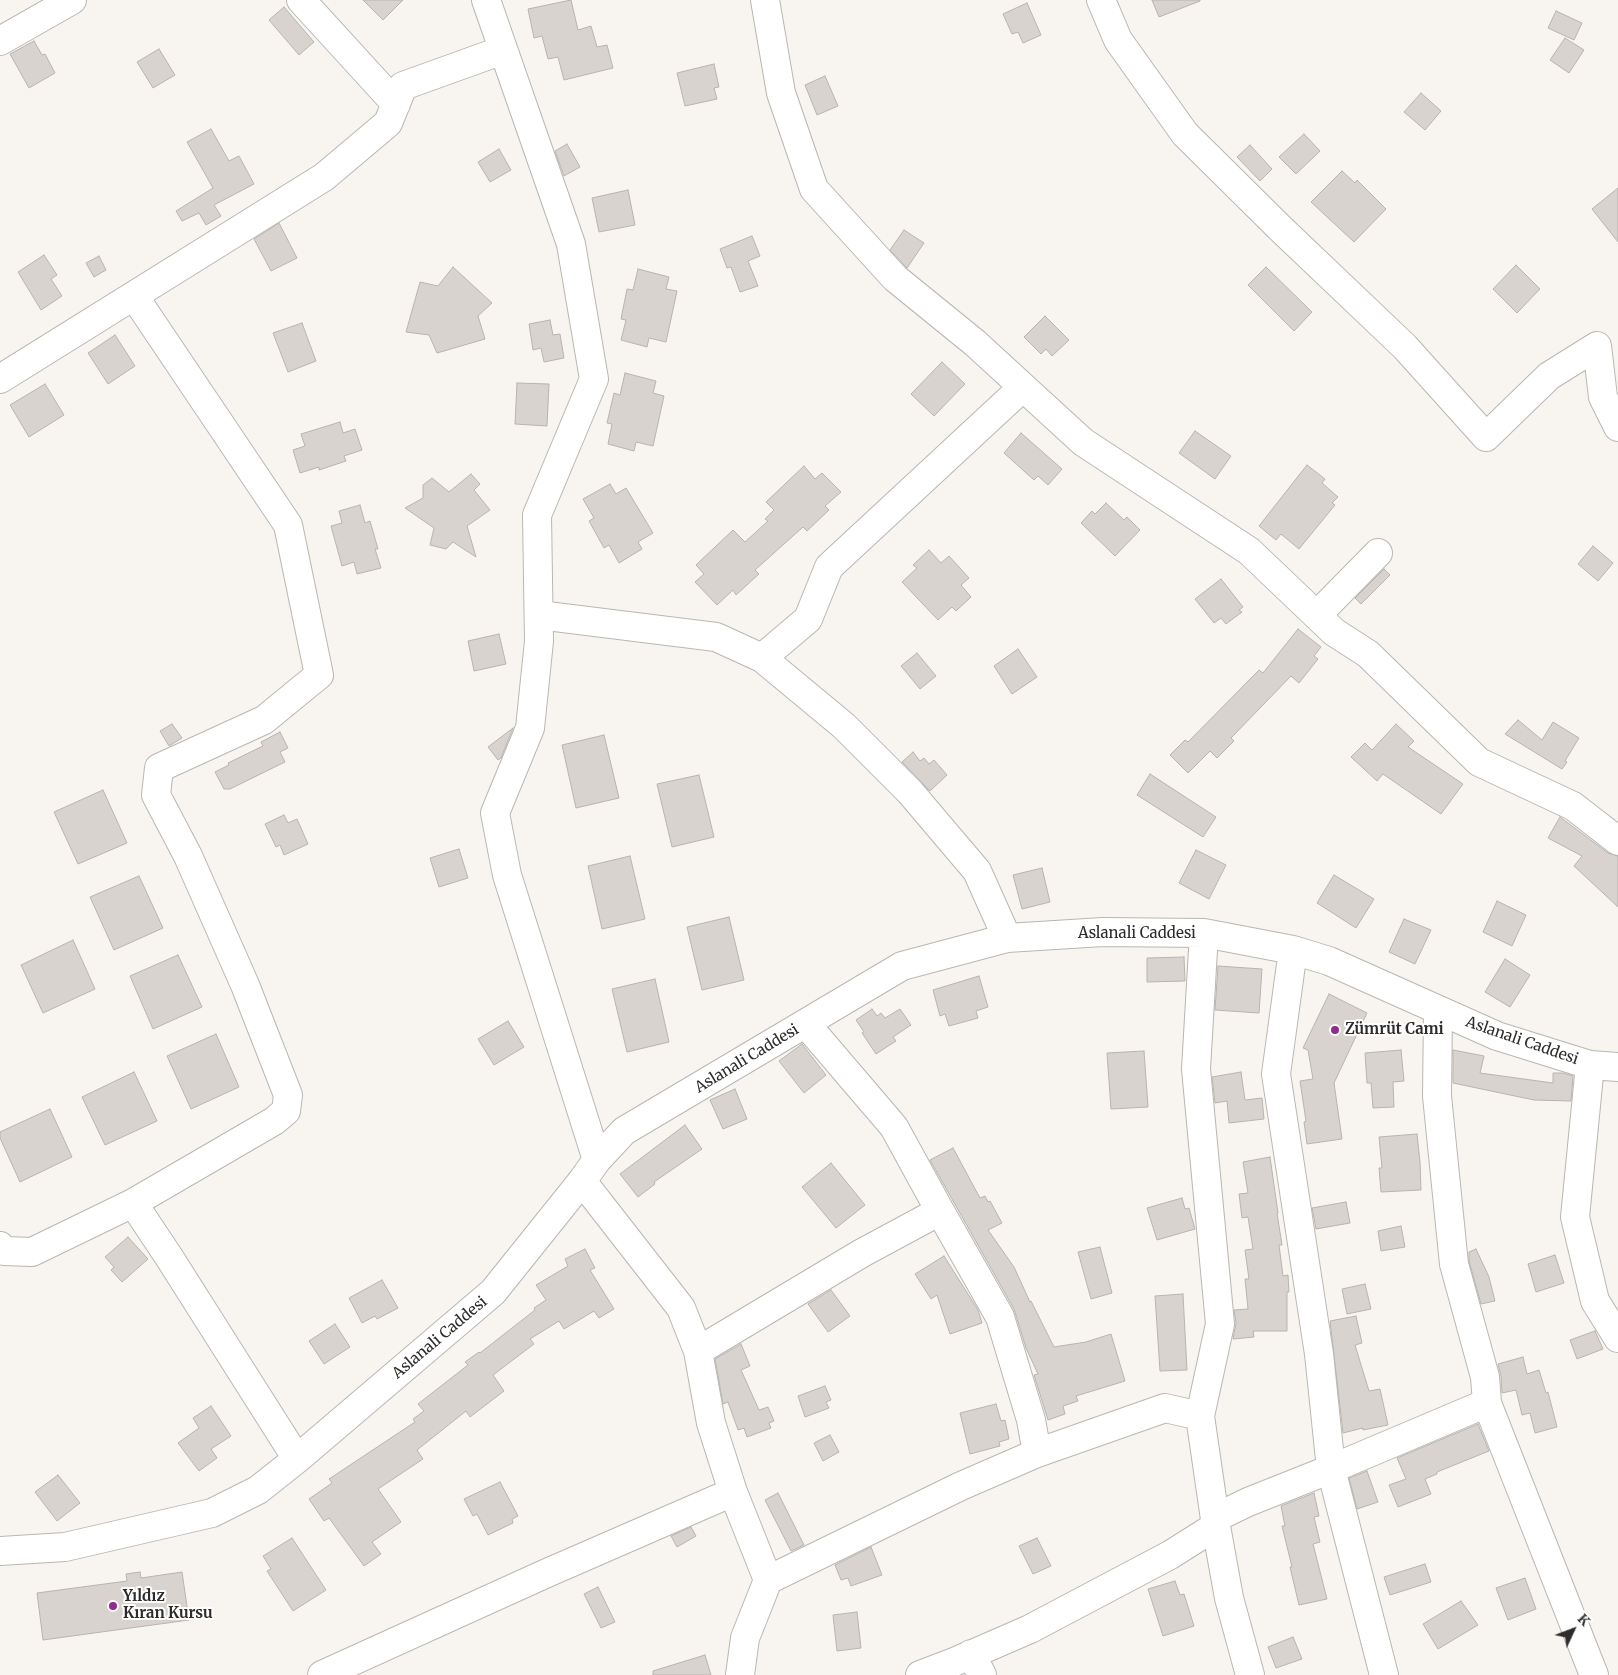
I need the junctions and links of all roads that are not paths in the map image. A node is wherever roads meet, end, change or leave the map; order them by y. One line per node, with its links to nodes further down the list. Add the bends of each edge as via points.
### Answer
1 (72, 0): 6 (street)
2 (301, 0): 8 (street)
3 (486, 0): 7 (street)
4 (765, 0): 11 (street, via 781,93 814,189 895,278)
5 (1101, 0): 12 (street, via 1118,40 1185,134 1405,347 1486,437 1549,376 1597,346 1603,397)
6 (0, 41)
7 (503, 50): 8 (street, via 402,86); 14 (street, via 571,244 594,379 537,516)
8 (396, 104): 9 (street, via 388,123 324,177)
9 (134, 296): 10 (street); 26 (street, via 288,526 319,675 264,720 159,768 156,795 188,856 242,977 288,1094 286,1111 274,1120)
10 (0, 379)
11 (1023, 387): 15 (street, via 1083,442 1249,551); 16 (street, via 829,567 808,619)
12 (1618, 427)
13 (1378, 553): 15 (street)
14 (539, 615): 16 (street, via 716,637); 25 (street, via 530,728 495,813 507,875)
15 (1317, 615): 17 (street, via 1334,632 1368,654 1479,762 1572,806)
16 (762, 658): 19 (street, via 844,726 910,792 977,871)
17 (1618, 841)
18 (1204, 933): 19 (street, Aslanali Caddesi, via 1103,932); 20 (street, Aslanali Caddesi); 32 (street, via 1196,1069 1220,1324)
19 (1007, 938): 22 (street, Aslanali Caddesi, via 902,966)
20 (1293, 950): 21 (street, Aslanali Caddesi, via 1329,961); 35 (street, via 1276,1074 1319,1354)
21 (1438, 1011): 23 (street, Aslanali Caddesi, via 1497,1036); 31 (street, via 1437,1096 1454,1264 1484,1377)
22 (806, 1024): 25 (street, Aslanali Caddesi, via 624,1131); 27 (street, via 894,1126)
23 (1590, 1065): 24 (street, Aslanali Caddesi); 29 (street, via 1575,1217 1595,1301)
24 (1618, 1067)
25 (590, 1171): 30 (street, via 681,1308); 34 (street, Aslanali Caddesi, via 493,1292)
26 (133, 1203): 28 (street, via 32,1252 4,1251); 34 (street)
27 (940, 1210): 30 (street); 33 (street, via 1000,1318 1031,1420)
28 (0, 1246)
29 (1618, 1338)
30 (698, 1351): 36 (street, via 711,1423)
31 (1487, 1403): 35 (street); 46 (street)
32 (1200, 1416): 33 (street, via 1165,1408); 37 (street)
33 (1037, 1453): 39 (street, via 961,1486)
34 (297, 1459): 38 (street, Aslanali Caddesi, via 258,1490 212,1513 65,1548)
35 (1331, 1469): 37 (street, via 1248,1502); 45 (street)
36 (733, 1492): 39 (street); 41 (street)
37 (1216, 1522): 40 (street, via 1162,1560 1030,1629); 44 (street, via 1229,1598)
38 (0, 1551)
39 (768, 1580): 42 (street, via 745,1638)
40 (976, 1665): 43 (street)
41 (322, 1675)
42 (740, 1675)
43 (920, 1675)
44 (1250, 1675)
45 (1384, 1675)
46 (1594, 1675)

